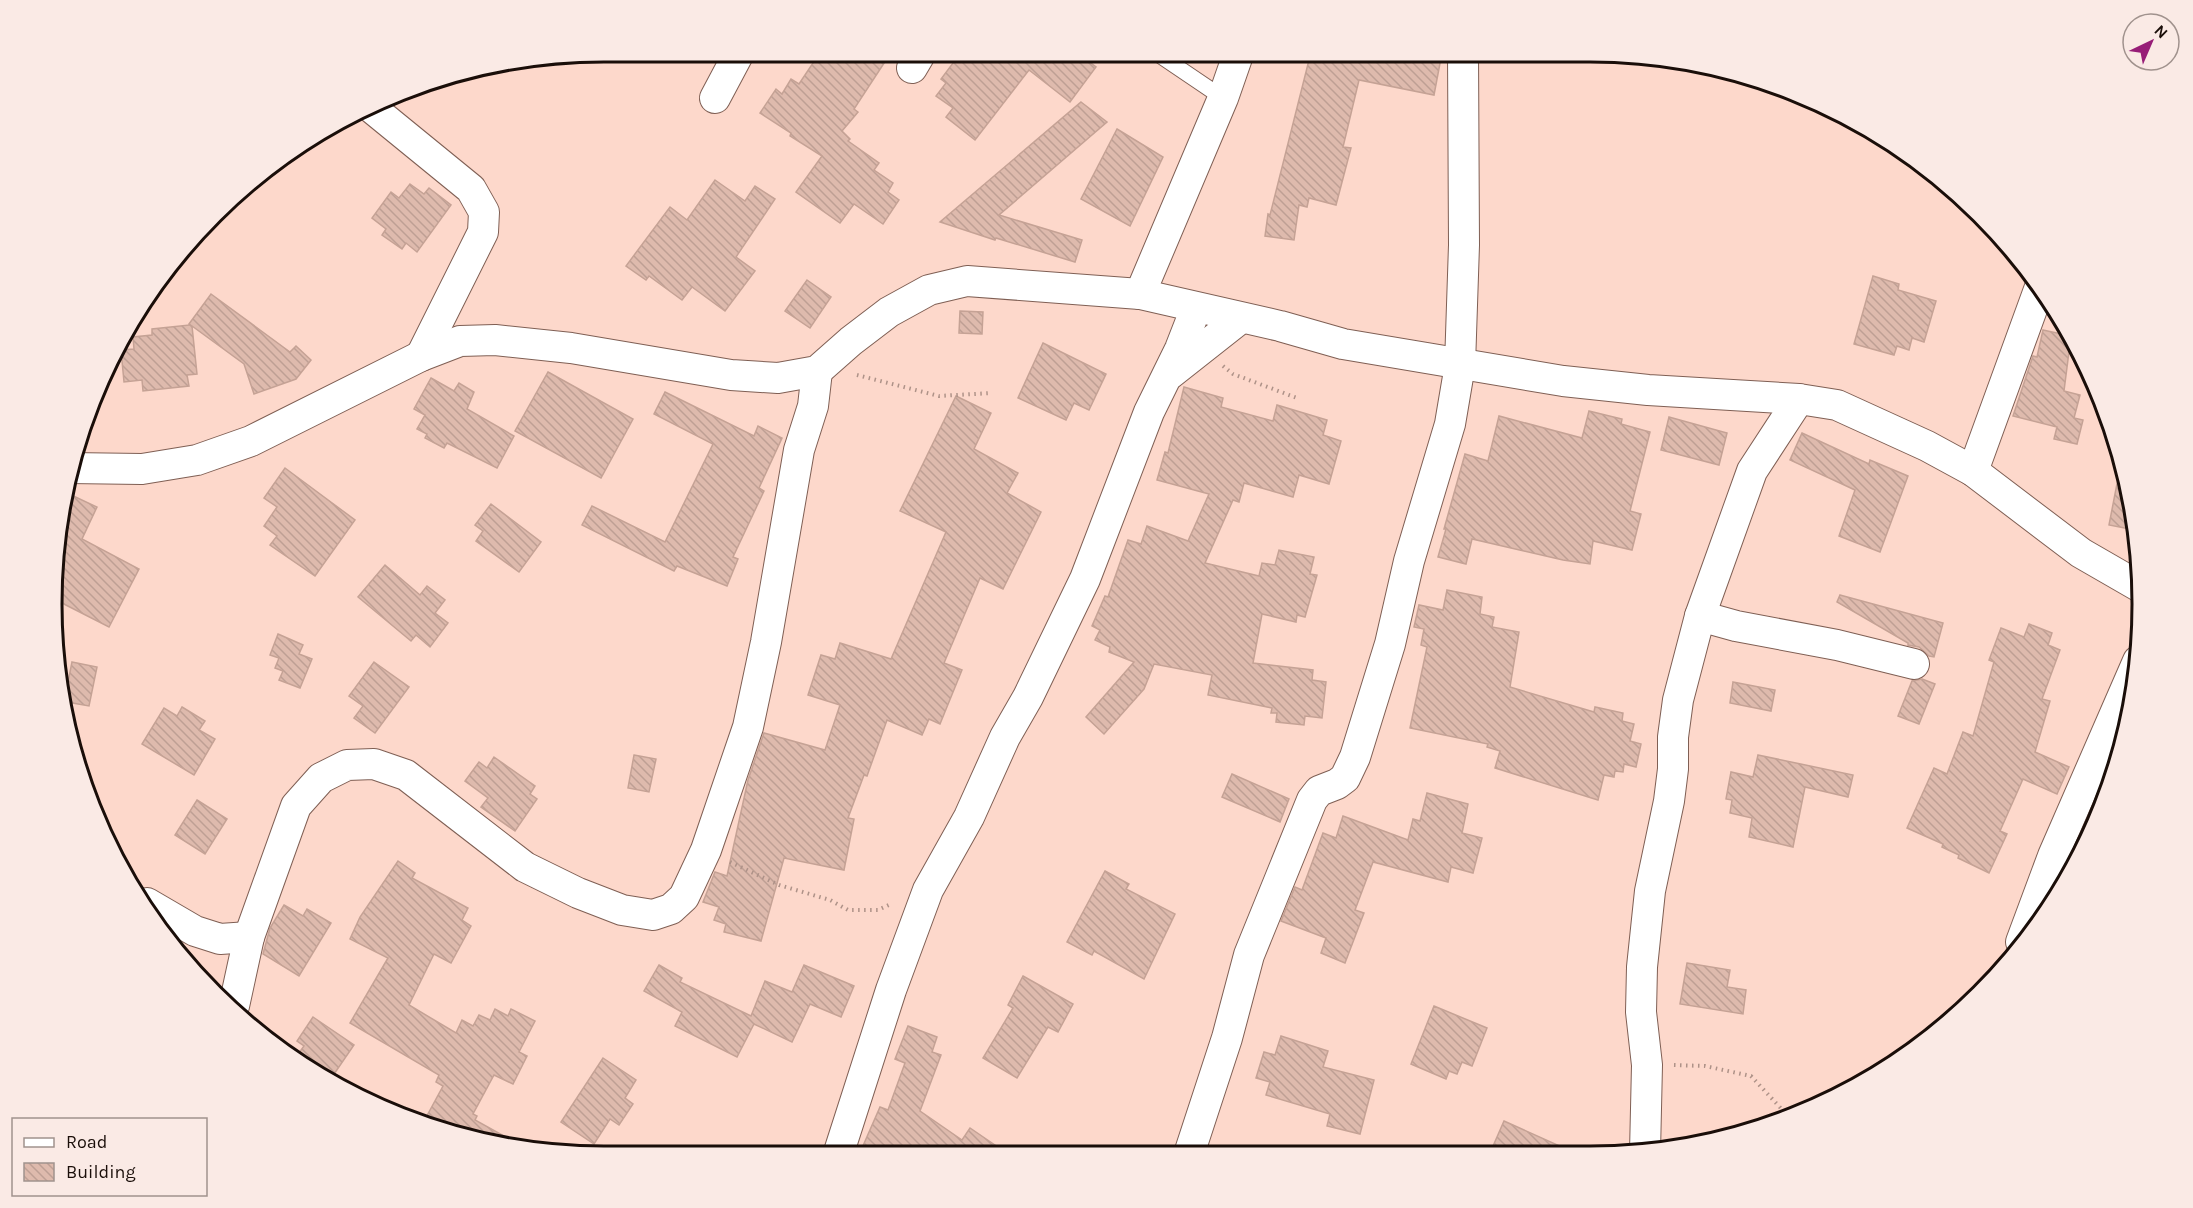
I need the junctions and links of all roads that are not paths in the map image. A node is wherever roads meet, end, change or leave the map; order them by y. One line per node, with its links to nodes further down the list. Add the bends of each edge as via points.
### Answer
1 (734, 62): 6 (street)
2 (1170, 62): 5 (lane)
3 (1236, 62): 5 (street)
4 (1463, 62): 13 (street)
5 (1223, 98): 8 (street)
6 (715, 99)
7 (376, 112): 12 (street, via 471,189 484,212 483,232)
8 (1140, 294): 10 (street); 14 (street, via 967,281 929,290 889,312)
9 (2036, 298): 18 (street)
10 (1196, 308): 11 (street); 15 (street)
11 (1241, 318): 13 (street, via 1343,344); 15 (street)
12 (421, 356): 14 (street, via 460,341 495,340 571,348 731,375 778,378); 17 (street, via 251,441 198,460 142,468)
13 (1460, 365): 16 (street, via 1638,389); 29 (street, via 1450,424 1355,758 1345,778 1319,791 1312,800 1249,955)
14 (823, 366): 25 (street, via 799,450 748,727 706,850 684,897 671,909 653,915 622,910 578,893 525,867 406,775 374,764 347,765 321,778 296,806)
15 (1166, 378): 28 (street, via 1149,412 1085,579 969,817 928,890)
16 (1798, 399): 18 (street, via 1837,405); 20 (street, via 1752,471)
17 (79, 468)
18 (1973, 471): 19 (street, via 2081,553)
19 (2131, 582)
20 (1700, 616): 21 (street); 27 (street, via 1678,700 1669,801 1650,891 1642,967 1641,1012 1647,1065)
21 (1914, 664)
22 (2121, 708): 24 (street)
23 (155, 908): 25 (street, via 195,931 220,939)
24 (2030, 919)
25 (249, 937): 26 (street)
26 (235, 1002)
27 (1645, 1143)
28 (841, 1146)
29 (1192, 1146)

